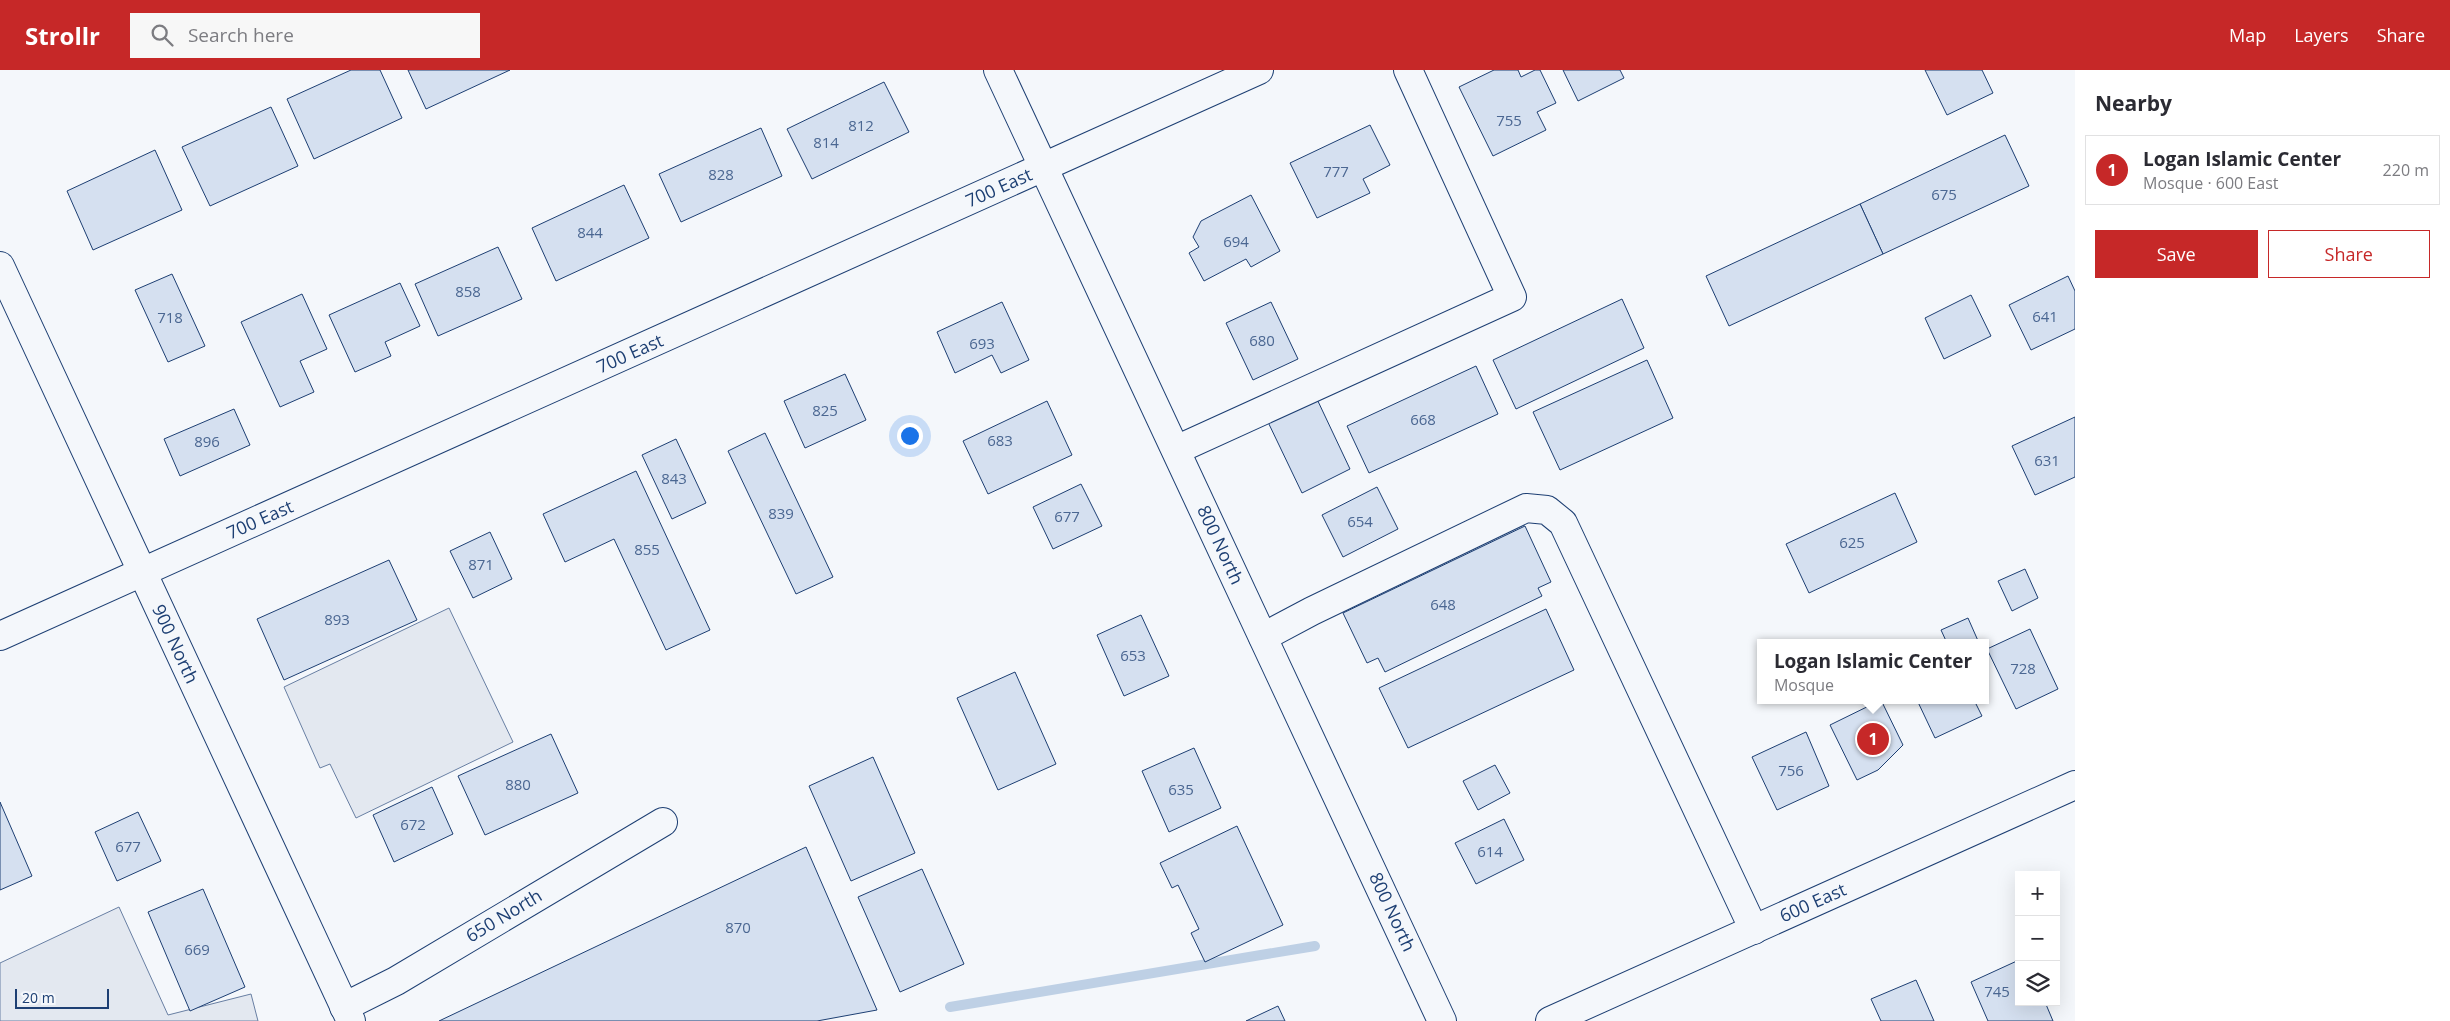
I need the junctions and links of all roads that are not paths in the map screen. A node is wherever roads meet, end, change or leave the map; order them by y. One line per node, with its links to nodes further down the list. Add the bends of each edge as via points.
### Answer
1 (998, 70): 4 (street, 800 North)
2 (1259, 70): 4 (street, 700 East)
3 (1408, 70): 6 (street, via 1512,297)
4 (1044, 168): 6 (street, 800 North); 7 (street, 700 East)
5 (0, 266): 7 (street, 900 North)
6 (1176, 450): 9 (street, 800 North)
7 (142, 573): 8 (street, 700 East); 13 (street, 900 North)
8 (0, 636)
9 (1263, 637): 12 (street, via 1526,508 1547,510 1563,523); 14 (street, 800 North)
10 (2075, 785): 12 (street, 600 East)
11 (662, 822): 13 (street, 650 North, via 396,981)
12 (1754, 930): 15 (street, 600 East)
13 (347, 1014)
14 (1442, 1021)
15 (1550, 1021)

